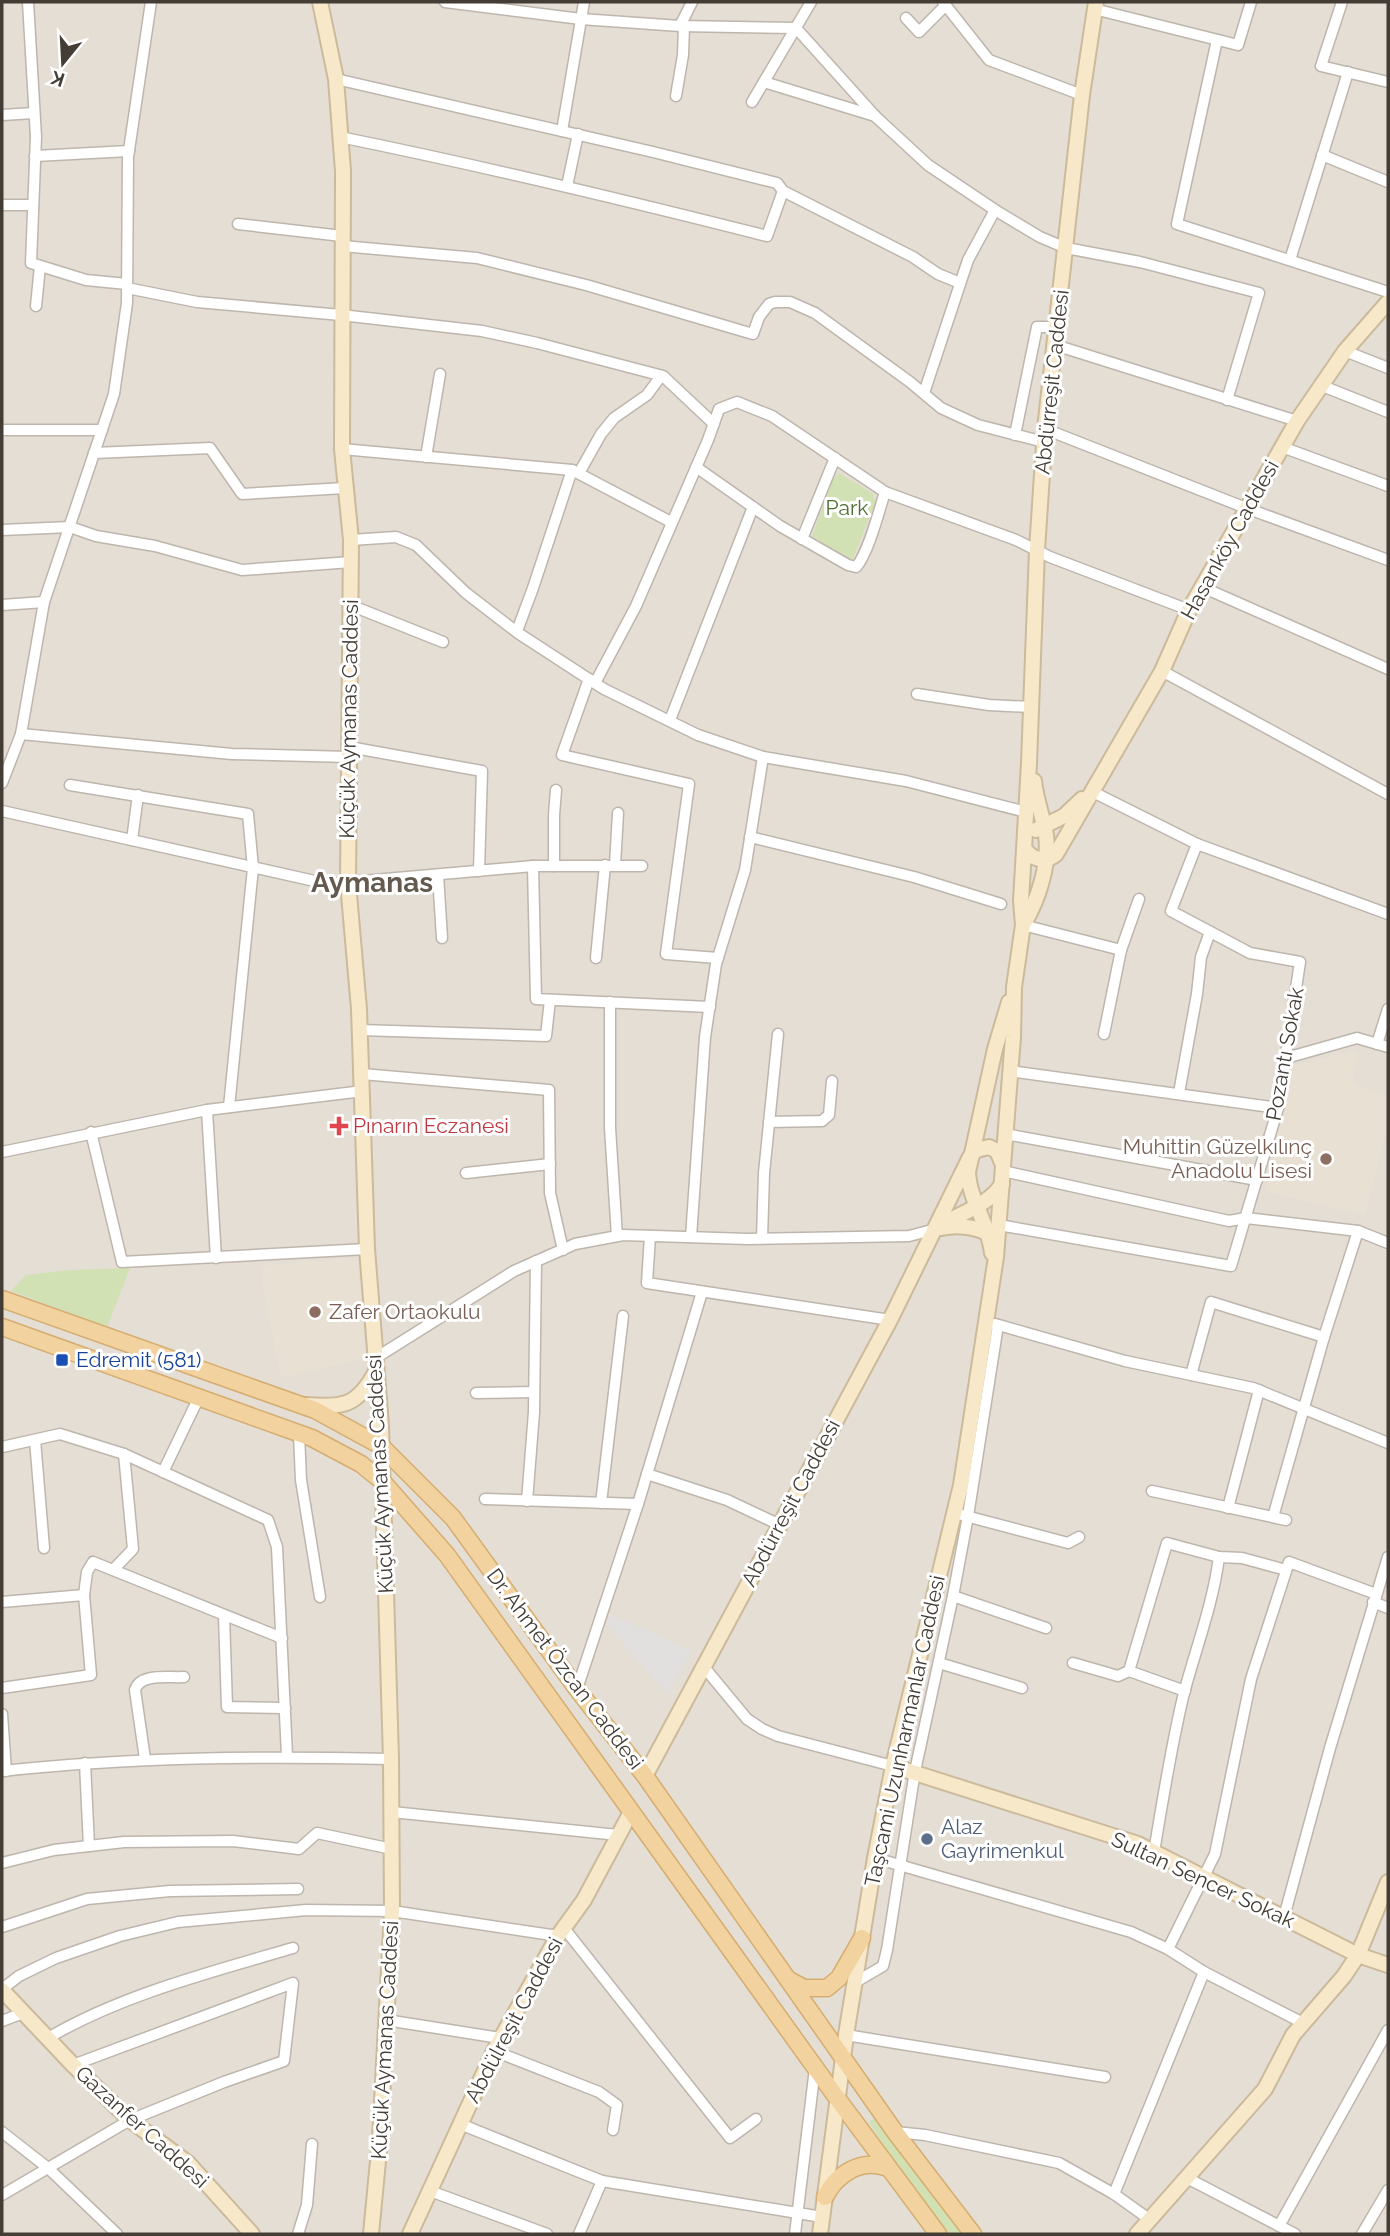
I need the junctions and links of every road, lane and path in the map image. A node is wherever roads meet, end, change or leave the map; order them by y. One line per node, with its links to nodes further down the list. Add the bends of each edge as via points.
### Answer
1 (28, 2): 24 (street)
2 (150, 2): 30 (street)
3 (320, 2): 18 (street, Küçük Aymanas Caddesi)
4 (445, 2): 13 (street)
5 (584, 2): 13 (street)
6 (692, 2): 14 (street)
7 (811, 2): 15 (street)
8 (1251, 2): 16 (street, via 1238,45)
9 (1342, 2): 17 (street, via 1321,66)
10 (945, 4): 12 (street, via 919,32); 21 (street, via 989,60)
11 (1095, 5): 16 (street); 21 (street, Abdürreşit Caddesi)
12 (906, 18)
13 (581, 19): 14 (street); 27 (street)
14 (682, 26): 15 (street); 22 (street)
15 (796, 29): 19 (street); 26 (street)
16 (1217, 40): 42 (street, via 1177,224)
17 (1348, 72): 20 (street); 31 (street)
18 (335, 79): 27 (street); 29 (street, Küçük Aymanas Caddesi)
19 (764, 82): 23 (street); 26 (street)
20 (1388, 82)
21 (1082, 95): 41 (street, Abdürreşit Caddesi)
22 (676, 96)
23 (752, 102)
24 (34, 113): 25 (street); 32 (street)
25 (2, 115)
26 (876, 117): 38 (street, via 928,165)
27 (562, 131): 28 (street)
28 (578, 134): 34 (street); 35 (street, via 777,183)
29 (340, 137): 34 (street); 40 (street, Küçük Aymanas Caddesi)
30 (129, 151): 32 (street); 45 (street)
31 (1322, 155): 33 (street); 42 (street)
32 (35, 156): 37 (street)
33 (1388, 182)
34 (567, 186): 35 (street, via 767,236)
35 (783, 191): 44 (street)
36 (2, 205): 37 (street)
37 (33, 205): 43 (street, via 31,263)
38 (995, 210): 41 (street); 44 (street)
39 (238, 224): 40 (street)
40 (342, 241): 49 (street, Küçük Aymanas Caddesi); 57 (street, via 477,258 753,334 769,304 790,302 816,313)
41 (1066, 248): 50 (street, Abdürreşit Caddesi); 58 (street, via 1259,293)
42 (1290, 260): 46 (street)
43 (40, 266): 45 (street); 48 (street)
44 (960, 283): 57 (street)
45 (127, 286): 49 (street, via 197,302); 63 (street, via 114,394)
46 (1388, 292)
47 (1388, 302): 52 (street, Hasanköy Caddesi)
48 (36, 306)
49 (341, 315): 55 (street, via 482,331); 67 (street, Küçük Aymanas Caddesi)
50 (1057, 327): 51 (street, Abdürreşit Caddesi); 64 (street, via 1037,327)
51 (1055, 345): 58 (street); 65 (street, Abdürreşit Caddesi)
52 (1345, 351): 53 (street); 56 (street, Hasanköy Caddesi)
53 (1388, 368)
54 (440, 374): 69 (street)
55 (661, 376): 61 (street); 72 (street, via 647,395 614,418)
56 (1320, 385): 59 (street); 60 (street, Hasanköy Caddesi)
57 (924, 393): 64 (street, via 941,408)
58 (1227, 400): 60 (street)
59 (1388, 412)
60 (1297, 421): 66 (street, Hasanköy Caddesi)
61 (714, 424): 70 (street, via 719,409 737,402 772,416); 71 (street)
62 (2, 430): 63 (street)
63 (102, 430): 68 (street)
64 (1015, 435): 65 (street)
65 (1044, 435): 77 (street); 83 (street, Abdürreşit Caddesi)
66 (1282, 447): 73 (street); 77 (street, Hasanköy Caddesi)
67 (342, 449): 69 (street); 74 (street, Küçük Aymanas Caddesi)
68 (94, 453): 74 (street, via 210,448 242,494); 79 (street)
69 (426, 457): 72 (street)
70 (835, 458): 75 (street); 81 (street)
71 (696, 467): 76 (street); 78 (street)
72 (575, 472): 78 (street); 91 (street)
73 (1388, 486)
74 (345, 488): 82 (street, Küçük Aymanas Caddesi)
75 (885, 492): 81 (street, via 856,567); 83 (street)
76 (753, 508): 81 (street); 98 (street)
77 (1246, 508): 84 (street); 86 (street, Hasanköy Caddesi)
78 (671, 523): 95 (street, via 636,606)
79 (70, 527): 80 (street); 85 (street, via 242,570); 87 (street)
80 (2, 530)
81 (802, 539)
82 (351, 540): 85 (street, Küçük Aymanas Caddesi); 91 (street, via 396,537 415,545 466,593)
83 (1037, 550): 90 (street); 97 (street, Abdürreşit Caddesi)
84 (1388, 560)
85 (351, 562): 89 (street, Küçük Aymanas Caddesi)
86 (1202, 587): 90 (street, Hasanköy Caddesi); 93 (street)
87 (44, 602): 88 (street); 99 (street)
88 (2, 605)
89 (351, 605): 92 (street); 100 (street, Küçük Aymanas Caddesi)
90 (1189, 610): 94 (street, Hasanköy Caddesi)
91 (517, 631): 95 (street)
92 (443, 642)
93 (1388, 669)
94 (1162, 671): 105 (street, Hasanköy Caddesi); 106 (street)
95 (592, 681): 98 (street); 134 (street, via 562,755 689,784 666,954)
96 (917, 694): 97 (street)
97 (1030, 707): 108 (street, Abdürreşit Caddesi)
98 (670, 720): 101 (street, via 698,735)
99 (21, 734): 100 (street, via 232,754); 102 (street)
100 (349, 752): 123 (street, via 482,771); 125 (street, Küçük Aymanas Caddesi)
101 (763, 757): 108 (street); 113 (street)
102 (2, 783)
103 (70, 785): 107 (street)
104 (556, 790): 120 (street)
105 (1091, 791): 111 (street, Hasanköy Caddesi); 115 (street); 117 (street, Hasanköy Caddesi)
106 (1388, 794)
107 (138, 795): 114 (street); 122 (street, via 248,814)
108 (1032, 807): 111 (street); 112 (street, Abdürreşit Caddesi); 116 (street, Abdürreşit Caddesi)
109 (2, 811): 114 (street)
110 (618, 813): 118 (street)
111 (1064, 816): 112 (street, Hasanköy Caddesi)
112 (1044, 826): 116 (street, Hasanköy Caddesi, via 1032,832); 117 (street, Abdürreşit Caddesi)
113 (750, 837): 127 (street, via 914,877); 134 (street, via 745,870)
114 (132, 840): 122 (street)
115 (1197, 844): 128 (street); 130 (street, via 1171,911)
116 (1025, 845): 117 (street, via 1032,856); 129 (street, Abdürreşit Caddesi)
117 (1051, 857): 129 (street, Abdürreşit Caddesi)
118 (610, 865): 120 (street); 121 (street); 133 (street)
119 (533, 866): 120 (street); 123 (street); 136 (street, via 536,999)
120 (554, 866)
121 (642, 866)
122 (253, 868): 125 (street, via 328,884); 151 (street)
123 (479, 871): 124 (street)
124 (438, 875): 125 (street); 131 (street)
125 (348, 883): 140 (street, Küçük Aymanas Caddesi)
126 (1139, 899): 132 (street)
127 (1001, 904)
128 (1388, 914)
129 (1023, 925): 132 (street); 135 (street, Abdürreşit Caddesi)
130 (1210, 932): 145 (street, Pozantı Sokak, via 1250,953 1300,962); 150 (street, via 1201,957)
131 (442, 938)
132 (1121, 950): 142 (street)
133 (596, 958)
134 (718, 958): 138 (street)
135 (1014, 988): 146 (street, Abdürreşit Caddesi); 158 (street, Abdürreşit Caddesi, via 998,1035)
136 (550, 1000): 137 (street); 140 (street, via 546,1036)
137 (610, 1002): 138 (street); 168 (street, via 610,1128)
138 (710, 1007): 170 (street)
139 (1388, 1010): 143 (street)
140 (360, 1030): 147 (street, Küçük Aymanas Caddesi)
141 (778, 1034): 154 (street)
142 (1104, 1034)
143 (1377, 1044): 144 (street); 145 (street, via 1357,1038)
144 (1388, 1047)
145 (1286, 1058): 152 (street, Pozantı Sokak)
146 (1010, 1071): 150 (street); 156 (street, Abdürreşit Caddesi)
147 (362, 1074): 149 (street, Küçük Aymanas Caddesi); 159 (street, via 550,1090)
148 (832, 1081): 154 (street, via 829,1115 822,1121)
149 (363, 1091): 151 (street); 173 (street, Küçük Aymanas Caddesi)
150 (1179, 1093): 152 (street)
151 (229, 1107): 153 (street)
152 (1278, 1108): 162 (street, Pozantı Sokak)
153 (207, 1110): 155 (street); 175 (street)
154 (769, 1122): 171 (street)
155 (91, 1132): 157 (street); 175 (street, via 122,1262)
156 (1005, 1134): 161 (street, Abdürreşit Caddesi); 162 (street)
157 (2, 1152)
158 (970, 1157): 161 (street, via 989,1147 998,1151); 163 (street, Taşcami Uzunharmanlar Caddesi, via 968,1178); 165 (street, Abdürreşit Caddesi)
159 (550, 1164): 160 (street); 174 (street, via 550,1193)
160 (466, 1173)
161 (1003, 1173): 163 (street, via 995,1195); 164 (street, via 1230,1221); 166 (street, Taşcami Uzunharmanlar Caddesi)
162 (1257, 1180): 164 (street, Pozantı Sokak)
163 (978, 1205): 165 (street); 166 (street, Taşcami Uzunharmanlar Caddesi)
164 (1246, 1218): 166 (street, Pozantı Sokak, via 1231,1266); 167 (street)
165 (936, 1229): 166 (street, via 960,1225); 171 (street, via 909,1236); 180 (street, Abdürreşit Caddesi)
166 (994, 1229): 181 (street, Taşcami Uzunharmanlar Caddesi)
167 (1358, 1230): 172 (street); 183 (street)
168 (617, 1236): 169 (street); 174 (street)
169 (650, 1236): 170 (street); 177 (street, via 647,1283)
170 (691, 1237): 171 (street)
171 (762, 1238)
172 (1388, 1243)
173 (367, 1249): 175 (street); 184 (street, Küçük Aymanas Caddesi)
174 (563, 1250): 176 (street)
175 (216, 1258)
176 (536, 1261): 184 (street, via 514,1270); 187 (street)
177 (702, 1292): 180 (street); 199 (street)
178 (2, 1299): 190 (main road, Dr. Ahmet Özcan Caddesi)
179 (623, 1316): 204 (street)
180 (890, 1320): 210 (street, Abdürreşit Caddesi)
181 (991, 1323): 185 (street); 207 (street, Taşcami Uzunharmanlar Caddesi, via 963,1471)
182 (2, 1327): 189 (main road, Dr. Ahmet Özcan Caddesi)
183 (1324, 1337): 185 (street, via 1211,1302); 191 (street)
184 (375, 1365): 190 (street, via 361,1395 348,1404); 195 (street, Küçük Aymanas Caddesi)
185 (1191, 1375): 186 (street)
186 (1259, 1390): 191 (street); 206 (street)
187 (534, 1392): 188 (street); 203 (street)
188 (476, 1393)
189 (199, 1396): 192 (main road, Dr. Ahmet Özcan Caddesi); 198 (street)
190 (300, 1405): 195 (main road, Dr. Ahmet Özcan Caddesi)
191 (1304, 1408): 194 (street); 208 (street)
192 (299, 1434): 200 (main road, Dr. Ahmet Özcan Caddesi, via 361,1464); 219 (street, via 301,1480)
193 (34, 1440): 196 (street); 197 (street, via 60,1434); 212 (street)
194 (1388, 1443)
195 (381, 1446): 200 (street, Küçük Aymanas Caddesi); 233 (main road, Dr. Ahmet Özcan Caddesi, via 453,1518)
196 (2, 1447)
197 (124, 1454): 198 (street); 215 (street, via 133,1549)
198 (163, 1472): 225 (street, via 268,1520 277,1547)
199 (647, 1474): 205 (street); 210 (street, via 727,1500)
200 (383, 1482): 239 (street, Küçük Aymanas Caddesi); 246 (main road, Dr. Ahmet Özcan Caddesi, via 447,1555)
201 (1152, 1491): 206 (street)
202 (485, 1499): 203 (street)
203 (527, 1501): 204 (street)
204 (601, 1503): 205 (street)
205 (638, 1504): 233 (street)
206 (1228, 1507): 208 (street)
207 (961, 1515): 211 (street, via 1068,1543); 218 (street); 241 (street, Taşcami Uzunharmanlar Caddesi)
208 (1273, 1517): 209 (street)
209 (1286, 1520)
210 (780, 1525): 228 (street, Abdürreşit Caddesi)
211 (1079, 1537)
212 (44, 1548)
213 (1219, 1557): 216 (street); 229 (street, via 1167,1543); 234 (street)
214 (1388, 1557): 220 (street)
215 (113, 1570): 217 (street, via 93,1562); 223 (street)
216 (1286, 1570): 220 (street, via 1289,1562); 254 (street, via 1251,1679 1215,1854)
217 (84, 1595): 221 (street); 231 (street, via 91,1675)
218 (953, 1596): 224 (street); 226 (street)
219 (320, 1597)
220 (1374, 1598): 222 (street); 258 (street)
221 (2, 1602)
222 (1388, 1608)
223 (224, 1616): 225 (street); 235 (street, via 227,1707)
224 (1046, 1628)
225 (282, 1638): 235 (street)
226 (939, 1663): 232 (street); 243 (street)
227 (1073, 1663): 229 (street, via 1118,1676)
228 (704, 1667): 241 (street, via 747,1719 762,1729); 244 (street, Abdürreşit Caddesi)
229 (1129, 1671): 234 (street)
230 (184, 1678): 238 (street, via 149,1679 136,1686)
231 (2, 1688)
232 (1022, 1688)
233 (577, 1689): 244 (main road, Dr. Ahmet Özcan Caddesi)
234 (1185, 1691): 250 (street)
235 (285, 1708): 237 (street)
236 (2, 1714): 242 (street)
237 (286, 1756): 238 (street); 239 (street)
238 (145, 1759): 240 (street)
239 (391, 1759): 245 (street, Küçük Aymanas Caddesi)
240 (85, 1763): 242 (street); 248 (street)
241 (893, 1766): 243 (street, Sultan Sencer Sokak); 251 (street, Taşcami Uzunharmanlar Caddesi)
242 (4, 1771)
243 (915, 1771): 250 (street, Sultan Sencer Sokak); 253 (street)
244 (645, 1776): 267 (main road, Dr. Ahmet Özcan Caddesi)
245 (392, 1812): 247 (street); 249 (street, Küçük Aymanas Caddesi)
246 (631, 1812): 247 (street, Abdülreşit Caddesi); 280 (main road, Dr. Ahmet Özcan Caddesi)
247 (618, 1835): 260 (street, Abdülreşit Caddesi, via 584,1900)
248 (89, 1846): 249 (street, via 233,1841 299,1849 317,1833); 252 (street)
249 (392, 1849): 257 (street, Küçük Aymanas Caddesi)
250 (1154, 1852): 254 (street, Sultan Sencer Sokak)
251 (875, 1858): 253 (street); 261 (street, Taşcami Uzunharmanlar Caddesi)
252 (2, 1863)
253 (899, 1864): 263 (street, via 1131,1933); 268 (street, via 883,1966)
254 (1203, 1877): 258 (street, Sultan Sencer Sokak); 263 (street)
255 (1388, 1882): 264 (street)
256 (298, 1889): 259 (street, via 170,1891 87,1899)
257 (392, 1911): 260 (street); 269 (street, via 306,1910 178,1922 56,1958); 271 (street, Küçük Aymanas Caddesi)
258 (1284, 1917): 264 (street, Sultan Sencer Sokak)
259 (2, 1927)
260 (561, 1932): 277 (street, Abdülreşit Caddesi); 283 (street, via 730,2138)
261 (862, 1938): 267 (main road, via 839,1978 827,1988 804,1988); 268 (street, Taşcami Uzunharmanlar Caddesi)
262 (293, 1948): 276 (street, via 149,1994)
263 (1168, 1949): 266 (street)
264 (1359, 1955): 265 (street, Sultan Sencer Sokak); 273 (street)
265 (1388, 1965)
266 (1204, 1972): 273 (street); 296 (street)
267 (783, 1976): 278 (main road, Dr. Ahmet Özcan Caddesi)
268 (853, 1983): 275 (street, Taşcami Uzunharmanlar Caddesi)
269 (2, 1990): 270 (street, Gazanfer Caddesi)
270 (23, 2013): 272 (street); 276 (street, Gazanfer Caddesi)
271 (386, 2020): 277 (street); 306 (street, Küçük Aymanas Caddesi)
272 (2, 2021)
273 (1303, 2023): 292 (street, via 1265,2089)
274 (1388, 2030): 302 (street)
275 (846, 2035): 278 (street, Taşcami Uzunharmanlar Caddesi); 281 (street)
276 (48, 2038): 279 (street, Gazanfer Caddesi)
277 (497, 2044): 285 (street, Abdülreşit Caddesi); 286 (street, via 617,2105)
278 (842, 2059): 282 (street, Taşcami Uzunharmanlar Caddesi); 288 (main road, Dr. Ahmet Özcan Caddesi)
279 (73, 2065): 284 (street, Gazanfer Caddesi); 284 (street, via 293,1983 284,2061)
280 (815, 2065): 282 (main road, Dr. Ahmet Özcan Caddesi); 299 (street)
281 (1105, 2077)
282 (837, 2098): 291 (main road, Dr. Ahmet Özcan Caddesi); 298 (street, Taşcami Uzunharmanlar Caddesi)
283 (756, 2119)
284 (130, 2120): 290 (street); 304 (street, Gazanfer Caddesi, via 188,2163)
285 (460, 2124): 293 (street); 295 (street, Abdülreşit Caddesi)
286 (612, 2130)
287 (2, 2132): 290 (street)
288 (895, 2132): 296 (street, via 1059,2163); 313 (main road, Dr. Ahmet Özcan Caddesi)
289 (312, 2144): 305 (street, via 307,2205)
290 (48, 2168): 297 (street); 303 (street)
291 (888, 2168): 298 (main road, via 871,2164 853,2168); 312 (main road, Dr. Ahmet Özcan Caddesi)
292 (1187, 2178): 301 (street); 302 (street)
293 (602, 2181): 299 (street); 309 (street)
294 (1388, 2190): 316 (street)
295 (430, 2191): 307 (street, Abdülreşit Caddesi); 308 (street)
296 (1114, 2194): 301 (street)
297 (2, 2195)
298 (825, 2197): 300 (street, Taşcami Uzunharmanlar Caddesi)
299 (797, 2215): 300 (street); 310 (street)
300 (822, 2217): 311 (street, Taşcami Uzunharmanlar Caddesi)
301 (1149, 2219): 314 (street)
302 (1279, 2226): 315 (street)
303 (117, 2234)
304 (252, 2234)
305 (298, 2234)
306 (371, 2234)
307 (410, 2234)
308 (547, 2234)
309 (579, 2234)
310 (795, 2234)
311 (821, 2234)
312 (938, 2234)
313 (973, 2234)
314 (1137, 2234)
315 (1295, 2234)
316 (1362, 2234)

